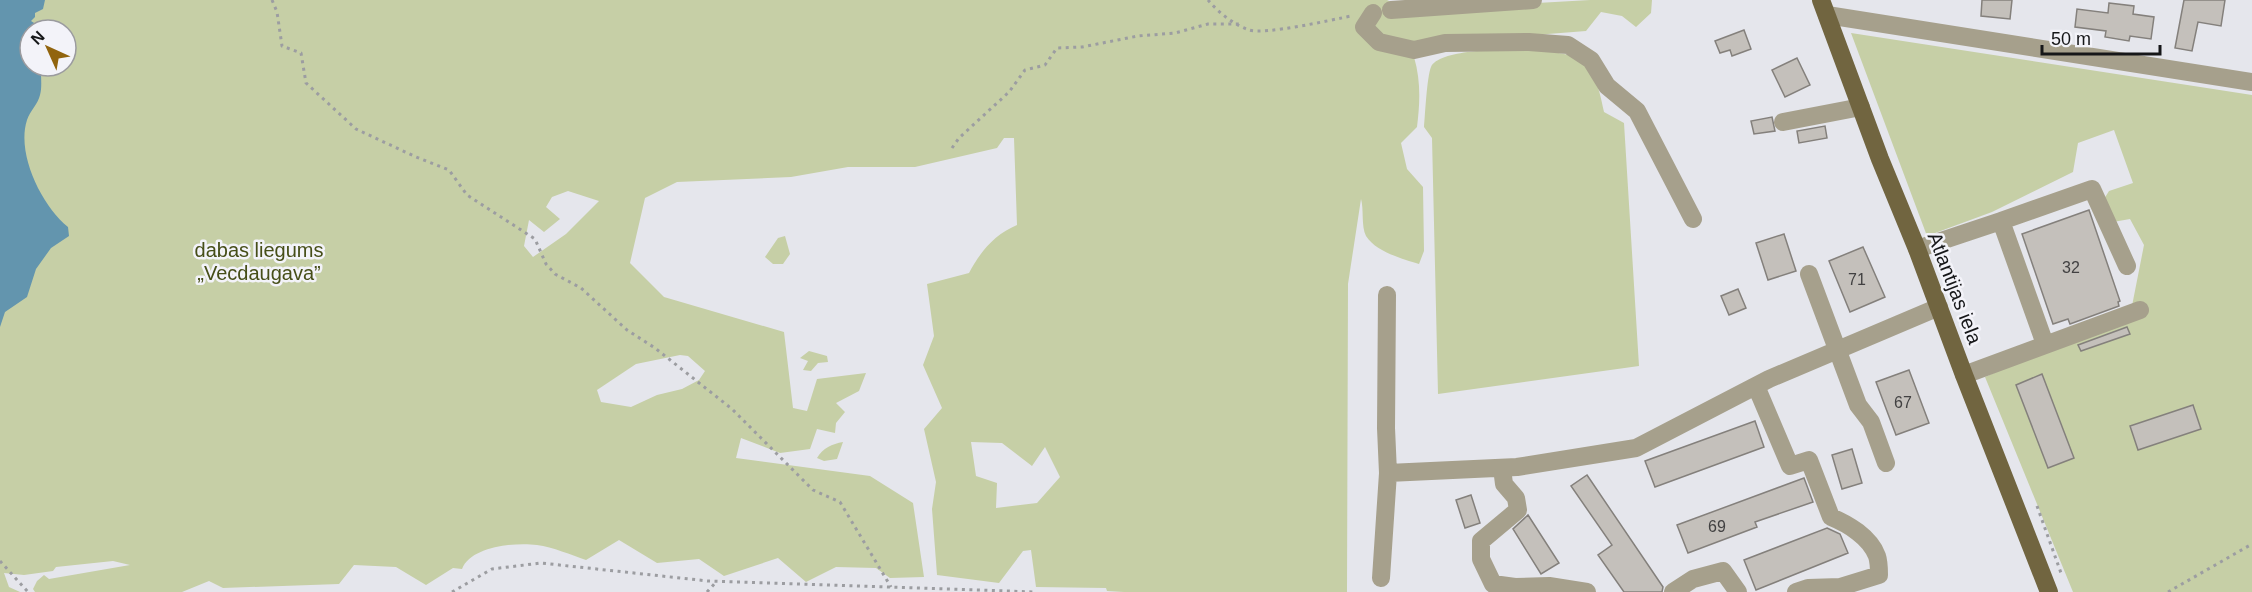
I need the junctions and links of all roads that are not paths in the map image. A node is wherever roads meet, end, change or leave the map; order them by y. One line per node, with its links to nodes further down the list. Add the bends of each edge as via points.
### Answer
1 (1533, 0): 3 (street)
2 (1824, 8): 5 (street); 6 (main road, Atlantijas iela)
3 (1391, 10)
4 (1373, 13): 8 (street, via 1364,27 1379,42 1414,50 1445,43 1568,45 1591,60 1607,86 1637,111)
5 (2252, 82)
6 (1861, 106): 7 (street); 10 (main road, Atlantijas iela)
7 (1783, 122)
8 (1693, 219)
9 (2001, 221): 10 (street); 11 (street, via 2092,189); 16 (street)
10 (1917, 249): 14 (main road, Atlantijas iela)
11 (2127, 266)
12 (1809, 274): 17 (street)
13 (1387, 295): 22 (street)
14 (1939, 307): 17 (street); 18 (main road, Atlantijas iela)
15 (2140, 310): 16 (street)
16 (2045, 344): 18 (street)
17 (1839, 349): 19 (street); 20 (street, via 1858,405 1870,422)
18 (1964, 375): 28 (main road, Atlantijas iela)
19 (1756, 386): 21 (street, via 1636,448); 27 (street, via 1790,466 1809,460 1831,517 1849,525 1877,556 1880,575)
20 (1886, 463)
21 (1502, 468): 22 (street); 24 (street, via 1504,484 1516,498 1518,510 1481,541 1481,559 1493,584)
22 (1388, 473): 23 (street)
23 (1381, 578)
24 (1587, 592)
25 (1673, 592): 26 (street, via 1692,579 1723,571)
26 (1738, 592)
27 (1796, 592)
28 (2049, 592)

